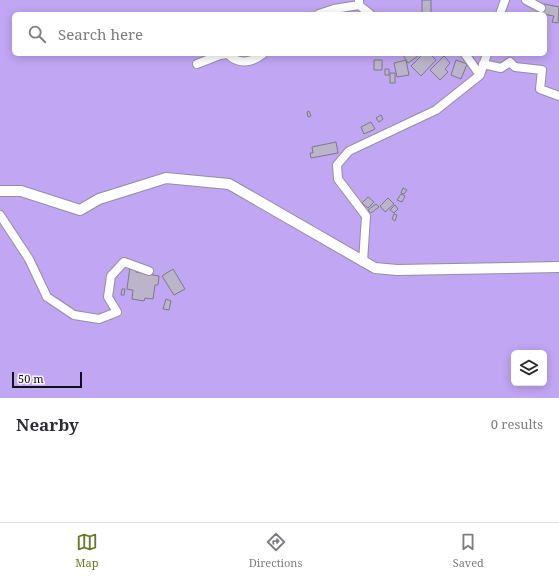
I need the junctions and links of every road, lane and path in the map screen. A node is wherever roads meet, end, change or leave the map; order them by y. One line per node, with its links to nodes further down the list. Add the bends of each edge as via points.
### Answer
1 (505, 0): 7 (street)
2 (526, 0): 4 (street)
3 (359, 2): 5 (street); 6 (street)
4 (541, 8)
5 (325, 12)
6 (368, 12)
7 (501, 12)
8 (217, 56): 13 (street)
9 (230, 56): 10 (street, via 233,60 247,62)
10 (259, 56)
11 (466, 56): 15 (street)
12 (486, 56): 14 (street)
13 (197, 64)
14 (483, 64): 15 (street); 16 (street, via 501,68 510,62 515,67 542,70 540,88)
15 (480, 74): 19 (street, via 436,110 349,151 337,165 338,179 366,216)
16 (559, 96)
17 (0, 191): 19 (street, via 21,191 80,210 99,199 166,178 229,184)
18 (0, 215): 21 (street, via 29,259 47,297 74,315 99,319 117,312 108,297 111,276 124,262)
19 (363, 262): 20 (street, via 375,268 397,270)
20 (559, 267)
21 (149, 271)

